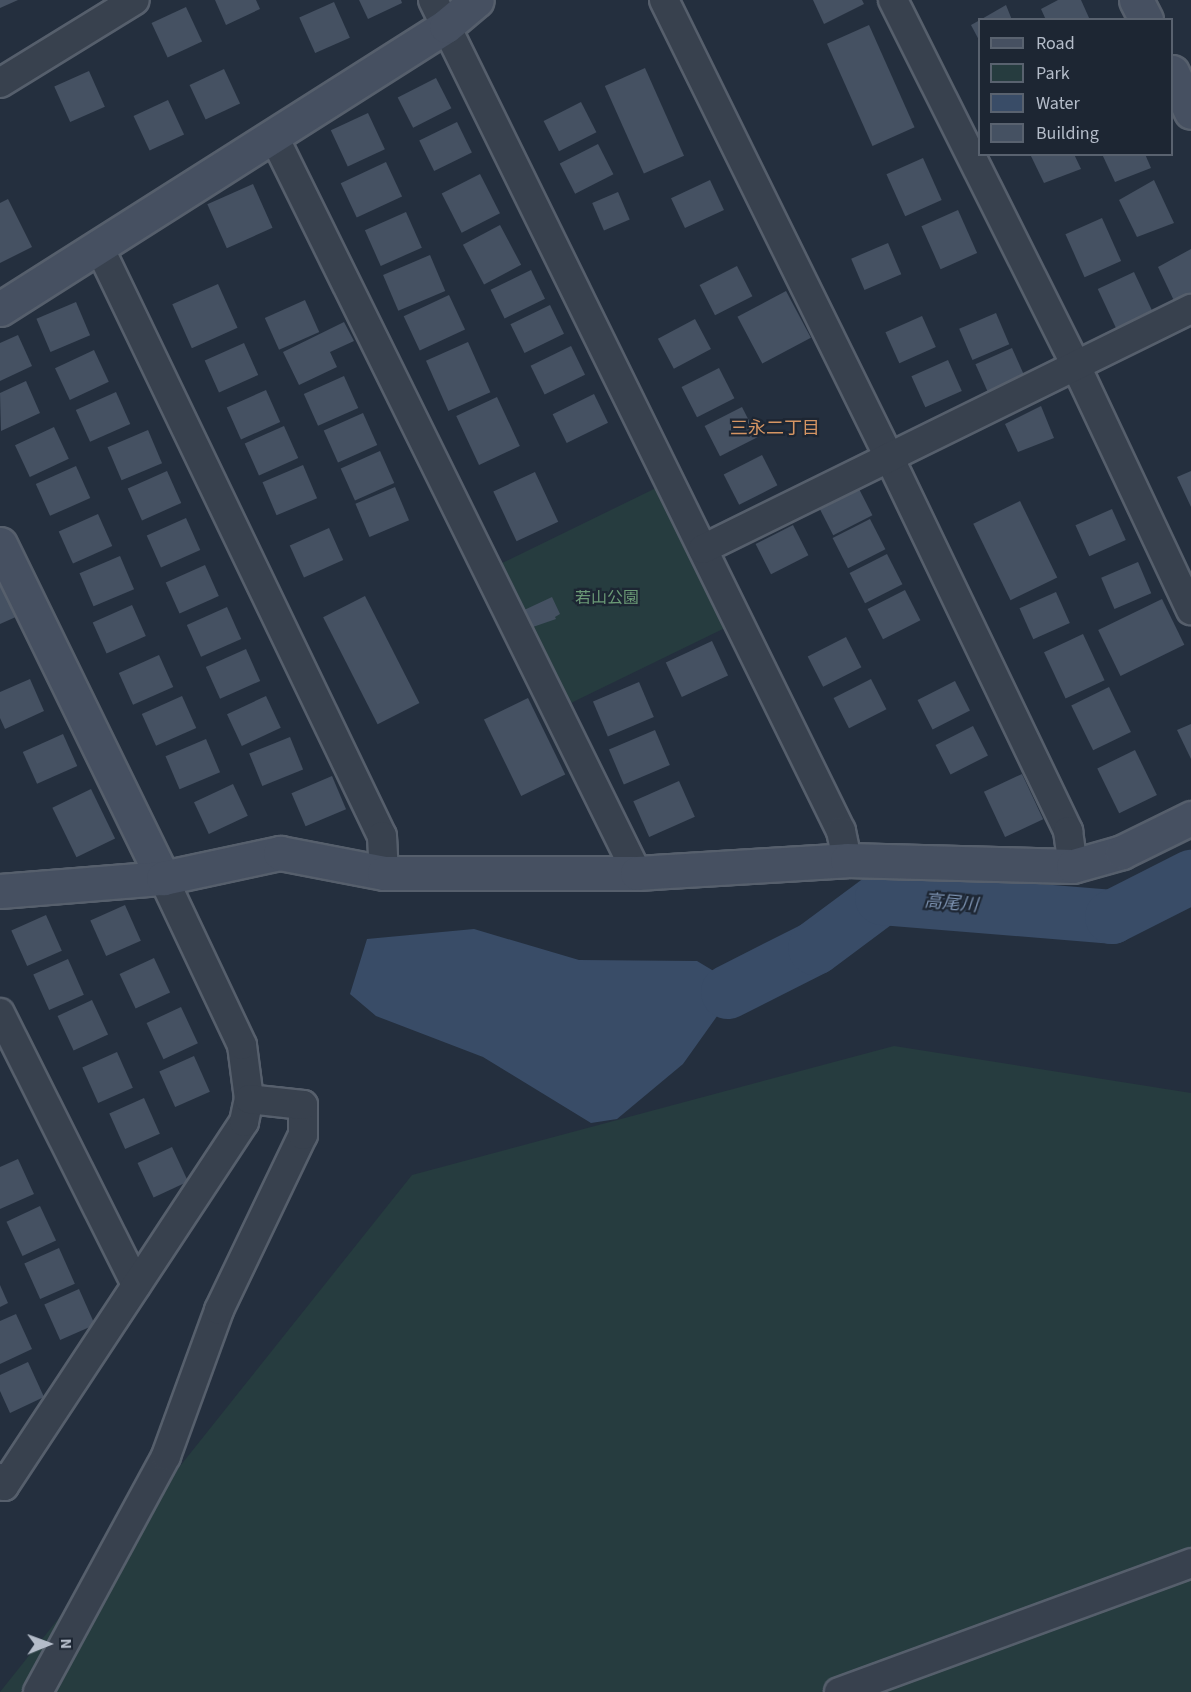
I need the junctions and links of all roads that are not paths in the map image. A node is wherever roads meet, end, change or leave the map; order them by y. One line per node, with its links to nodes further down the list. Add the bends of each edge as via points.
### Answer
1 (135, 0): 9 (street)
2 (477, 0): 6 (street)
3 (664, 0): 16 (street)
4 (892, 0): 15 (street)
5 (1136, 0): 7 (street)
6 (440, 13): 11 (street); 18 (street)
7 (1145, 18)
8 (1173, 74): 10 (street)
9 (0, 84)
10 (1191, 112)
11 (274, 137): 12 (street); 24 (street)
12 (99, 247): 13 (street); 23 (street, via 382,836)
13 (0, 309)
14 (1191, 309): 15 (street)
15 (1076, 366): 16 (street); 19 (street)
16 (889, 457): 18 (street); 22 (street, via 1068,831)
17 (0, 544): 25 (street)
18 (703, 549): 21 (street, via 841,831)
19 (1191, 610)
20 (1191, 818): 22 (street, via 1122,852)
21 (847, 860): 22 (street); 24 (street)
22 (1073, 866)
23 (384, 873): 24 (street); 25 (street, via 280,853)
24 (637, 873)
25 (163, 878): 26 (street); 28 (street, via 242,1044)
26 (0, 891)
27 (0, 1013): 29 (street)
28 (254, 1099): 29 (street, via 244,1122); 32 (street, via 303,1105 303,1135 219,1310 166,1456)
29 (136, 1285): 30 (street, via 4,1486)
30 (0, 1478)
31 (1191, 1563): 33 (street)
32 (38, 1692)
33 (839, 1692)

